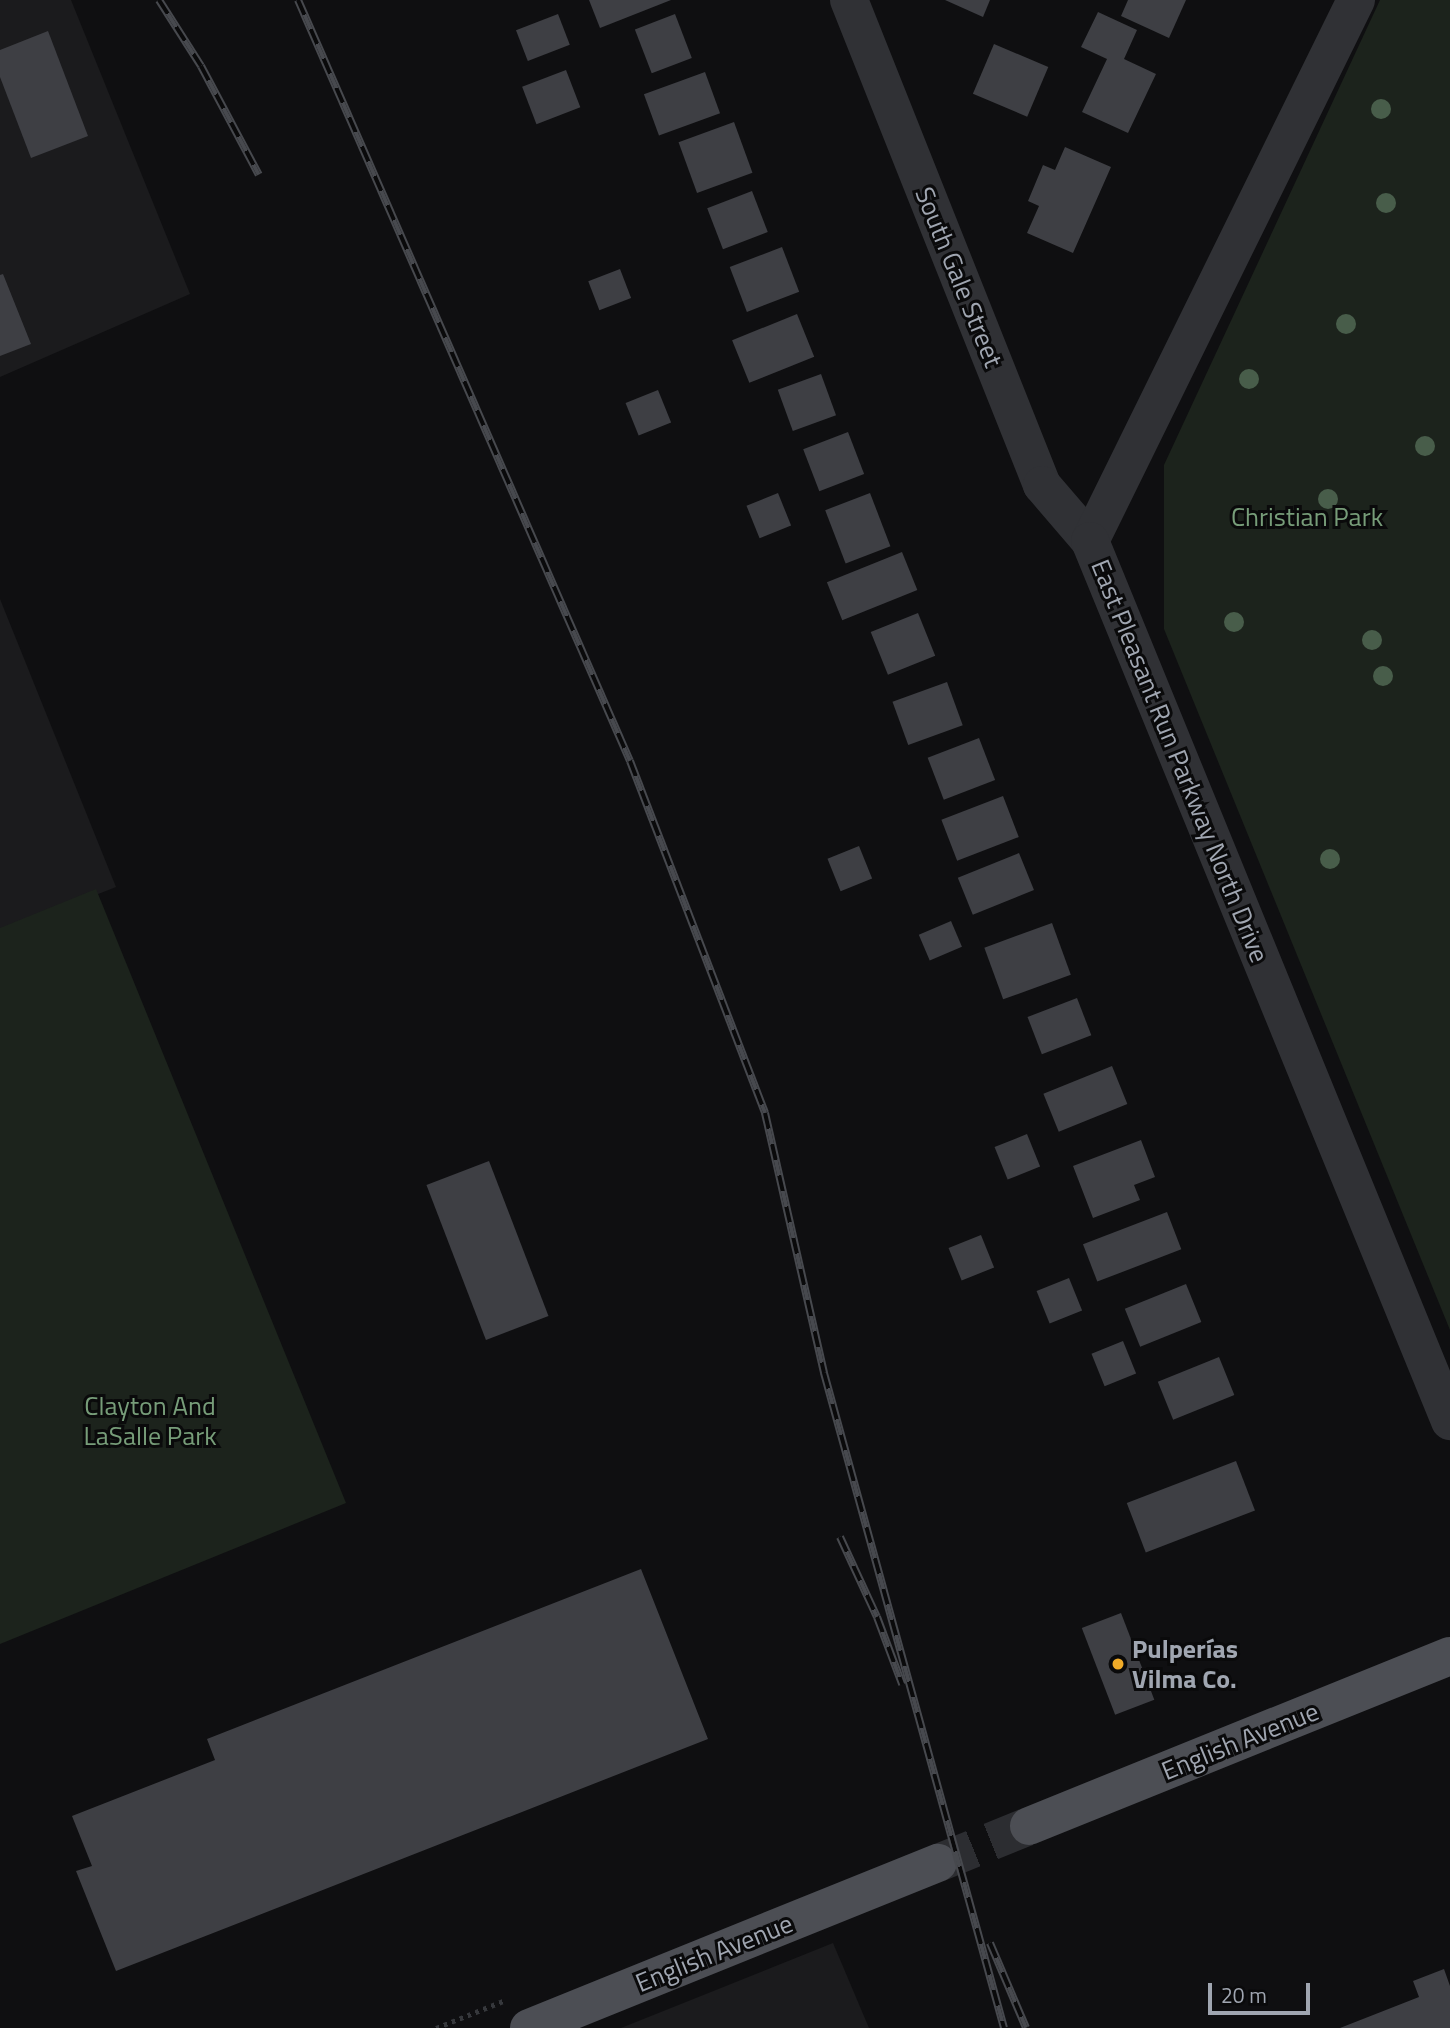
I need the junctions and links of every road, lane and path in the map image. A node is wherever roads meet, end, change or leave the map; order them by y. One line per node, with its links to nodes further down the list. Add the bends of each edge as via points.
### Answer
1 (849, 0): 3 (street, South Gale Street, via 1042,485)
2 (1356, 0): 3 (street, East Pleasant Run Parkway North Drive)
3 (1090, 541): 4 (street, East Pleasant Run Parkway North Drive)
4 (1450, 1422)
5 (1450, 1656): 6 (main road, English Avenue)
6 (1029, 1826)
7 (938, 1863): 8 (main road, English Avenue)
8 (529, 2028)

